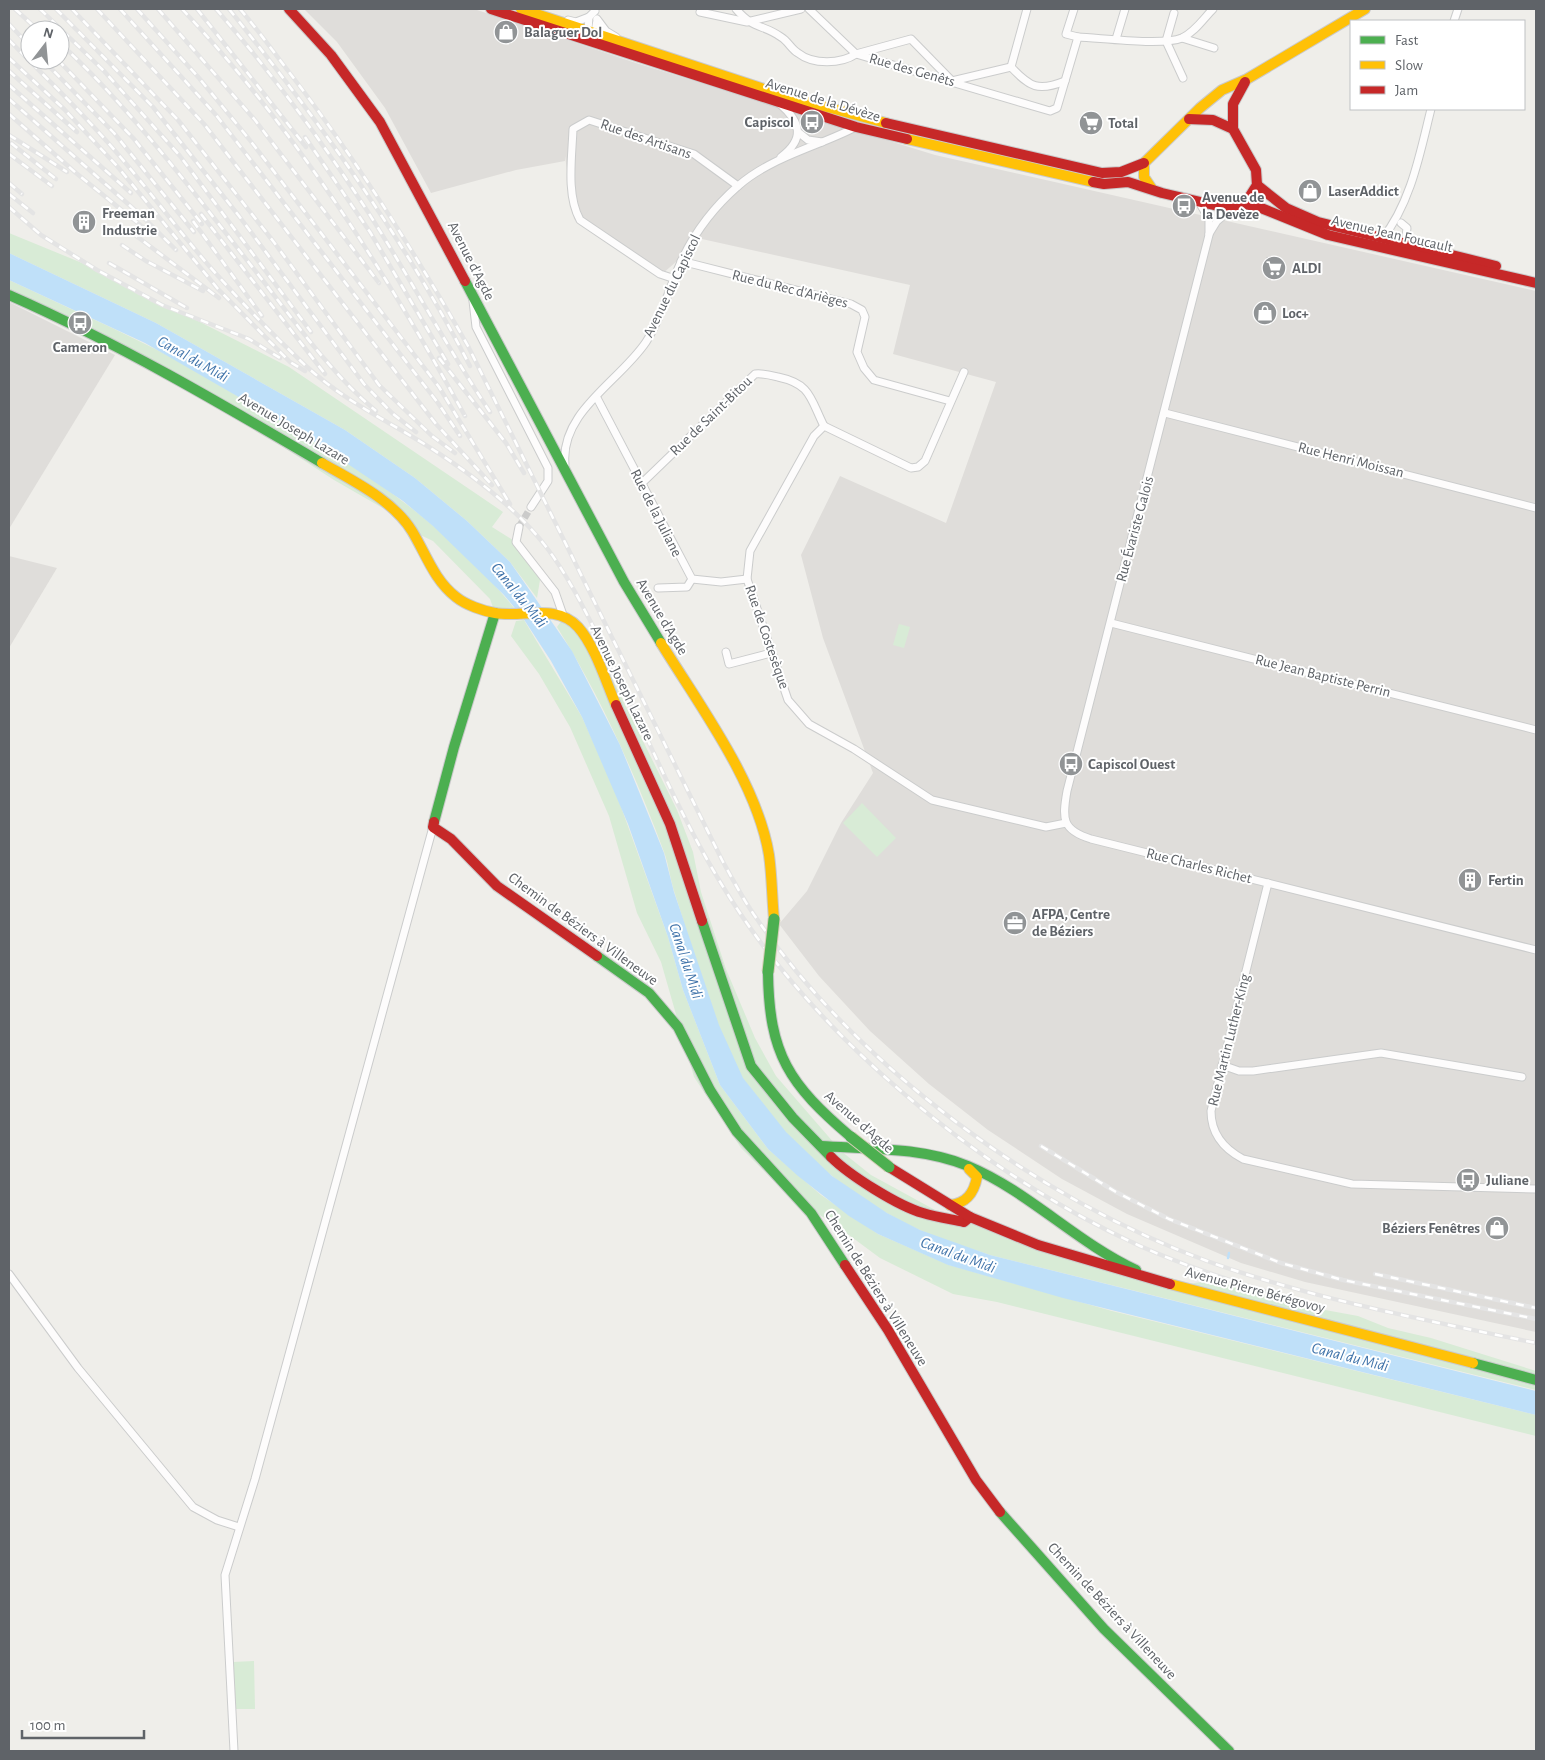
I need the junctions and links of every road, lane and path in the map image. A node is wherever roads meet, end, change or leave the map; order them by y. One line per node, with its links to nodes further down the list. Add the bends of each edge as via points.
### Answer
1 (288, 9): 59 (main road, Avenue d'Agde, via 354,82 386,132 456,260)
2 (491, 9): 18 (main road, Avenue de la Dévèze)
3 (521, 9): 15 (main road, Avenue de la Dévèze)
4 (702, 9): 19 (street, via 700,12)
5 (736, 9): 19 (street)
6 (801, 9): 19 (street)
7 (809, 9): 27 (street)
8 (1027, 9): 29 (street)
9 (1074, 9): 21 (street, via 1066,34)
10 (1125, 9): 23 (street)
11 (1213, 9): 22 (street)
12 (1365, 9): 31 (main road)
13 (596, 10): 16 (street); 17 (street)
14 (1174, 13): 25 (street)
15 (541, 15): 16 (street, via 576,22); 20 (main road, Avenue de la Dévèze)
16 (589, 17): 20 (street)
17 (598, 20): 20 (street); 24 (street, via 606,31)
18 (528, 21): 20 (street); 28 (main road, Avenue de la Dévèze)
19 (748, 22): 27 (street, Rue des Genêts, via 782,36 798,54 813,59 828,63)
20 (591, 32): 24 (main road, Avenue de la Dévèze); 28 (street)
21 (1078, 37): 23 (street); 33 (street)
22 (1182, 38): 25 (street); 26 (street)
23 (1116, 39): 25 (street)
24 (623, 41): 37 (main road, Avenue de la Dévèze, via 779,94)
25 (1166, 41): 30 (street)
26 (1214, 48)
27 (856, 54): 32 (street, Rue des Genêts); 32 (street, via 911,38)
28 (649, 60): 35 (main road, Avenue de la Dévèze, via 778,102)
29 (1011, 66): 32 (street); 33 (street, via 1026,82 1037,87 1052,87)
30 (1183, 78)
31 (1248, 79): 36 (main road, via 1222,90); 39 (main road, via 1235,95 1230,110)
32 (952, 81): 33 (street, Rue des Genêts, via 1050,111 1058,108)
33 (1065, 81)
34 (1432, 110): 52 (street, via 1405,199)
35 (796, 112): 37 (street, via 807,104 860,120); 38 (main road, Avenue de la Dévèze); 40 (street)
36 (1189, 119): 39 (main road, via 1213,120); 42 (main road)
37 (878, 121): 42 (main road, Avenue de la Dévèze, via 1102,173 1117,173)
38 (856, 127): 41 (street, Avenue du Capiscol); 46 (main road, Avenue de la Dévèze, via 1093,182 1128,182)
39 (1233, 129): 44 (main road, via 1256,170)
40 (798, 132): 41 (street, via 808,140); 43 (street, via 794,143)
41 (822, 142): 43 (street, Avenue du Capiscol)
42 (1144, 163): 46 (main road, via 1145,182)
43 (772, 164): 45 (street, Avenue du Capiscol)
44 (1257, 185): 48 (main road); 52 (main road, Avenue Jean Foucault, via 1268,196 1302,217 1332,228)
45 (738, 186): 54 (street, Avenue du Capiscol, via 699,229); 56 (street, Rue des Artisans, via 694,154 677,148 588,120 573,129 573,198 580,220 660,274)
46 (1153, 190): 47 (main road)
47 (1199, 202): 49 (main road); 51 (street, Rue Évariste Galois, via 1209,219)
48 (1245, 204): 49 (main road); 57 (main road, Avenue Jean Foucault, via 1328,235)
49 (1231, 209): 51 (street, Rue Évariste Galois, via 1217,221)
50 (1401, 223): 53 (street, via 1407,228)
51 (1209, 235): 63 (street, Rue Évariste Galois)
52 (1382, 239): 53 (main road, Avenue Jean Foucault)
53 (1405, 245): 55 (main road, Avenue Jean Foucault)
54 (681, 261): 56 (street, Avenue du Capiscol); 62 (street, Rue du Rec d'Arièges, via 851,304 862,310 865,317 857,352 874,380)
55 (1536, 276)
56 (675, 279): 61 (street, Avenue du Capiscol, via 645,343)
57 (1536, 283)
58 (9, 295): 73 (main road, Avenue Joseph Lazare, via 174,376 371,492 402,518 444,586 471,605)
59 (472, 297): 65 (main road, Avenue d'Agde); 67 (street, via 476,327 548,468 548,481)
60 (964, 372): 62 (street)
61 (597, 398): 65 (street, Avenue du Capiscol, via 574,421 566,439); 66 (street, Rue de la Juliane)
62 (950, 401): 64 (street, via 925,461 918,467 911,468)
63 (1165, 413): 68 (street, Rue Henri Moissan); 75 (street, Rue Évariste Galois)
64 (824, 426): 66 (street, Rue de Saint-Bitou, via 805,388 795,380 755,374); 71 (street, Rue de Costesèque, via 814,436 750,551)
65 (566, 474): 88 (main road, Avenue d'Agde, bridge, via 624,582 740,772 759,818 769,854 774,919 768,972 769,1018 779,1057 820,1111 889,1167)
66 (641, 484): 70 (street, Rue de la Juliane)
67 (531, 508)
68 (1536, 508)
69 (519, 527): 74 (street, via 516,542 555,592)
70 (692, 579): 71 (street, via 721,582); 72 (street, via 688,588)
71 (747, 579): 77 (street, Rue de Costesèque)
72 (658, 588)
73 (500, 612): 74 (main road, Avenue Joseph Lazare); 80 (main road, via 454,747)
74 (558, 614): 85 (main road, Avenue Joseph Lazare, via 575,623 585,636 670,824 752,1066 792,1118)
75 (1111, 623): 78 (street, Rue Jean Baptiste Perrin); 79 (street, Rue Évariste Galois, via 1067,791)
76 (726, 652): 77 (street, via 730,664)
77 (771, 653): 79 (street, Rue de Costesèque, via 788,700 809,724 932,800 1046,827)
78 (1536, 730)
79 (1066, 823): 81 (street, Rue Charles Richet, via 1076,834)
80 (433, 827): 93 (street, via 255,1479); 95 (main road, Chemin de Béziers à Villeneuve, via 451,839 497,886 650,993 668,1013 737,1132 811,1213 888,1330 976,1480 999,1511 1104,1629)
81 (1268, 884): 82 (street, Rue Charles Richet); 83 (street, Rue Martin Luther-King)
82 (1536, 950)
83 (1222, 1065): 84 (street, via 1253,1071 1381,1053); 87 (street, Rue Martin Luther-King, via 1211,1120 1223,1145 1244,1159 1352,1184)
84 (1522, 1077)
85 (821, 1146): 86 (main road, via 909,1153); 89 (main road, Avenue Joseph Lazare, via 839,1165 893,1200 920,1213 964,1222)
86 (967, 1166): 88 (main road, via 977,1177 975,1189 968,1199); 91 (main road, via 996,1180 1121,1264)
87 (1536, 1189)
88 (950, 1205): 89 (main road, Avenue d'Agde)
89 (970, 1216): 91 (main road, Avenue Pierre Bérégovoy, via 1038,1245)
90 (9, 1274): 93 (street, via 78,1368 182,1495 193,1507)
91 (1176, 1286): 92 (main road, Avenue Pierre Bérégovoy)
92 (1536, 1380)
93 (239, 1527): 94 (street, via 225,1575)
94 (234, 1751)
95 (1229, 1751)

